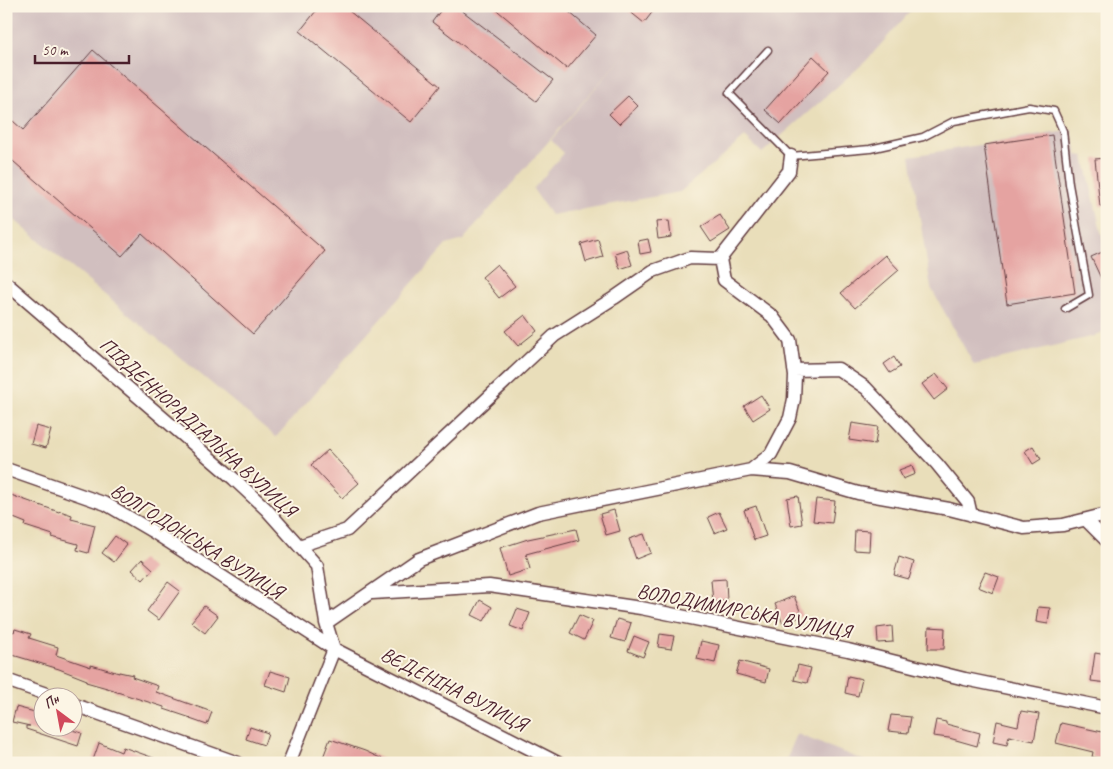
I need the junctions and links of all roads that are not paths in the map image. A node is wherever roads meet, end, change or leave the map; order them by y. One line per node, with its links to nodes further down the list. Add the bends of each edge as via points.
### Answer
1 (768, 50): 2 (lane, via 729,93)
2 (791, 156): 3 (street, via 789,171); 5 (lane, via 870,149 923,137 954,120 1029,107 1054,111 1063,131 1089,295)
3 (720, 259): 6 (street, via 724,280 772,316 790,340); 13 (street, via 690,258 653,271 554,336 347,530)
4 (6, 283): 13 (street, ПІВДЕННОРАДІАЛЬНА ВУЛИЦЯ, via 234,479)
5 (1065, 310)
6 (794, 370): 8 (street, via 790,418 771,454); 10 (street, via 838,369 866,388 937,464 968,502)
7 (6, 469): 16 (street, ВОЛГОДОНСЬКА ВУЛИЦЯ, via 106,504)
8 (751, 470): 10 (street, via 790,473 858,493); 14 (street, via 538,513 419,559)
9 (1107, 514): 11 (street)
10 (971, 515): 11 (street, via 1024,528)
11 (1086, 520): 12 (street)
12 (1107, 540)
13 (299, 546): 15 (street, ПІВДЕННОРАДІАЛЬНА ВУЛИЦЯ, via 318,566)
14 (370, 593): 15 (street); 20 (street, ВОЛОДИМИРСЬКА ВУЛИЦЯ, via 490,586 641,608)
15 (326, 623): 16 (street, ПІВДЕННОРАДІАЛЬНА ВУЛИЦЯ)
16 (334, 649): 22 (street); 23 (street, ВЕДЕНІНА ВУЛИЦЯ)
17 (6, 680): 18 (street)
18 (32, 689)
19 (82, 708): 21 (street)
20 (1107, 708)
21 (238, 763)
22 (289, 763)
23 (558, 763)

